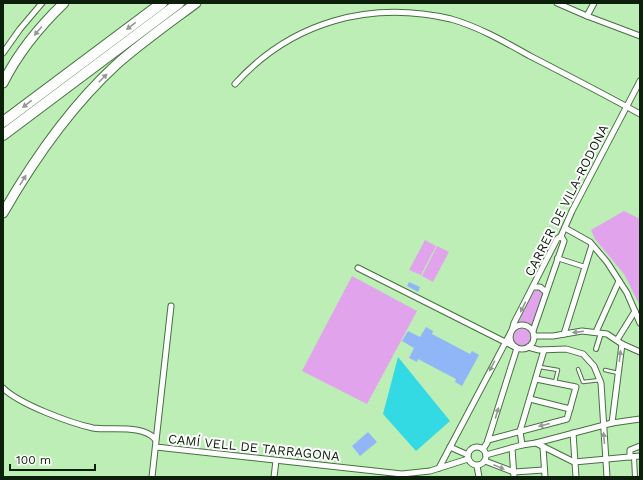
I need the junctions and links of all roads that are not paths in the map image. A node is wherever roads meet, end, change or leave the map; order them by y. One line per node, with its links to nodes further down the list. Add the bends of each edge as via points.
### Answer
1 (42, 3): 10 (street)
2 (64, 3): 12 (highway, one-way to 12, via 30,41)
3 (162, 3): 16 (highway, one-way to 16)
4 (179, 3): 17 (highway)
5 (196, 3): 18 (highway, one-way to 5, via 56,132 100,81 127,56)
6 (557, 3): 8 (street)
7 (594, 3): 8 (street)
8 (587, 16): 9 (street)
9 (640, 36)
10 (3, 53)
11 (640, 81): 14 (street, CARRER DE VILA-RODONA)
12 (3, 83)
13 (235, 84): 14 (street, via 271,50 306,30 353,14 403,11 440,16 476,28)
14 (627, 107): 15 (street); 19 (street, CARRER DE VILA-RODONA)
15 (640, 114)
16 (3, 122)
17 (3, 135)
18 (3, 213)
19 (565, 228): 20 (street, CARRER DE VILA-RODONA); 21 (street)
20 (561, 236): 22 (street, via 564,241); 26 (street, CARRER DE VILA-RODONA, via 557,239)
21 (592, 245): 23 (street); 25 (street)
22 (557, 258): 23 (street); 27 (street)
23 (585, 267): 34 (street)
24 (358, 268): 35 (street)
25 (619, 281): 29 (street); 32 (street)
26 (533, 287): 27 (street, CARRER DE VILA-RODONA, via 540,287); 31 (street, CARRER DE VILA-RODONA, one-way to 31)
27 (546, 292): 33 (street)
28 (171, 306): 57 (street)
29 (635, 312): 30 (street); 36 (street)
30 (640, 322)
31 (512, 331): 33 (street, via 521,325 527,326); 35 (street, CARRER DE VILA-RODONA); 37 (street, via 510,340)
32 (599, 333): 34 (street, one-way to 34, via 582,331); 36 (street, via 607,334); 39 (street)
33 (533, 334): 34 (street); 38 (street, via 532,344)
34 (564, 334)
35 (506, 342): 37 (street); 64 (street, CARRER DE VILA-RODONA, one-way to 64)
36 (620, 342): 41 (street); 45 (street, one-way to 36)
37 (516, 347): 38 (street); 58 (street, one-way to 37)
38 (528, 347): 40 (street)
39 (596, 349)
40 (544, 350): 42 (street); 47 (street, via 566,349 583,354 594,366)
41 (640, 352)
42 (540, 367): 46 (street); 48 (lane, via 558,370)
43 (578, 369): 47 (lane, via 583,382)
44 (605, 370): 45 (lane)
45 (618, 373): 53 (street)
46 (536, 379): 48 (street); 50 (street)
47 (600, 380): 54 (street)
48 (555, 382): 51 (street, via 576,387)
49 (3, 388): 57 (street, via 17,399 76,424 95,428 132,429 149,434)
50 (530, 400): 51 (street); 55 (street)
51 (570, 409): 55 (street, one-way to 55, via 567,419)
52 (640, 419): 53 (street)
53 (612, 423): 54 (street)
54 (603, 426): 56 (street); 71 (street, one-way to 54)
55 (520, 431): 58 (street); 60 (street)
56 (572, 433): 59 (street); 73 (street)
57 (155, 439): 63 (street)
58 (488, 440): 66 (street)
59 (536, 443): 60 (street); 61 (street)
60 (522, 445): 65 (street)
61 (542, 446): 73 (street); 76 (street)
62 (640, 446): 69 (street, via 630,450)
63 (156, 447): 72 (street, CAMÍ VELL DE TARRAGONA); 79 (street)
64 (450, 447): 68 (street); 75 (street, CARRER DE VILA-RODONA)
65 (512, 448): 70 (street); 77 (street)
66 (483, 449): 68 (street, via 474,448 469,451); 70 (street)
67 (640, 456): 69 (street)
68 (468, 457): 74 (street, via 471,463); 75 (street, CAMÍ VELL DE TARRAGONA)
69 (632, 457): 71 (street); 85 (street)
70 (486, 458): 74 (street); 77 (street, one-way to 77)
71 (606, 459): 73 (street); 84 (street)
72 (276, 461): 78 (street, CAMÍ VELL DE TARRAGONA); 80 (street)
73 (574, 462): 83 (street)
74 (477, 466): 81 (street)
75 (439, 468): 78 (street, CAMÍ VELL DE TARRAGONA)
76 (544, 470): 77 (street); 82 (street)
77 (514, 475)
78 (402, 476)
79 (152, 477)
80 (274, 477)
81 (478, 477)
82 (545, 477)
83 (576, 477)
84 (607, 477)
85 (635, 477)

